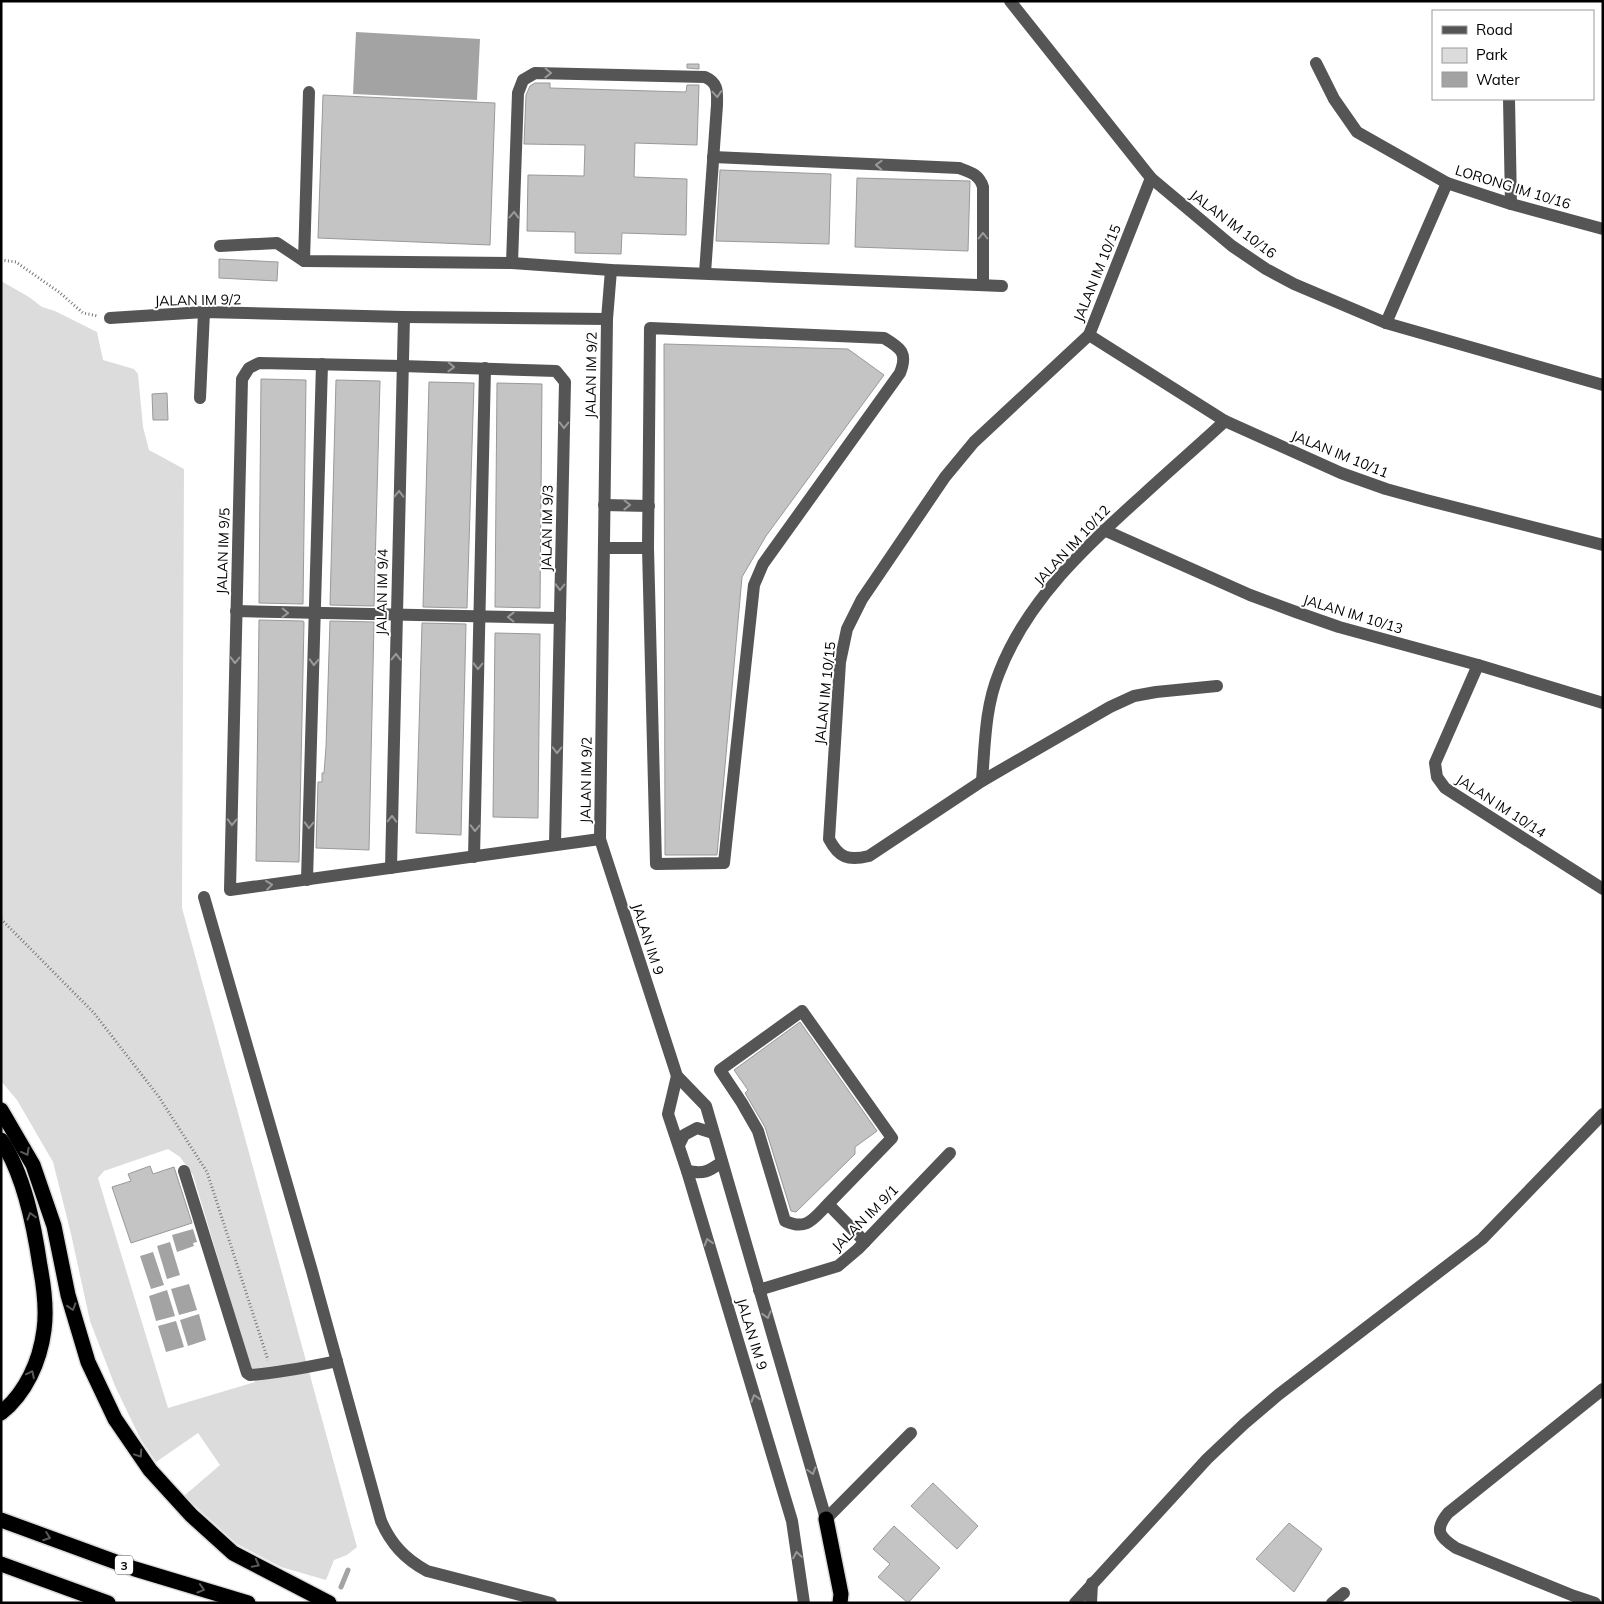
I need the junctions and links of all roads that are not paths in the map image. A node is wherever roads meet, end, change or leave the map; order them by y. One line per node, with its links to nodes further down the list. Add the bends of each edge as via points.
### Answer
1 (1010, 1): 6 (street, JALAN IM 10/16)
2 (1316, 63): 7 (street, LORONG IM 10/16, via 1334,100 1356,132)
3 (309, 92): 11 (street)
4 (1509, 100): 8 (street)
5 (714, 157): 12 (street, one-way to 5, via 518,93 523,80 535,73 706,77 717,86); 14 (street); 15 (street, one-way to 5, via 983,187 975,174 959,168)
6 (1151, 178): 21 (street, JALAN IM 10/16, via 1232,246 1266,269); 22 (street, JALAN IM 10/15)
7 (1447, 183): 8 (street, LORONG IM 10/16); 21 (street)
8 (1511, 204): 9 (street, LORONG IM 10/16)
9 (1603, 229)
10 (220, 246): 11 (street, via 277,243)
11 (304, 261): 12 (street)
12 (512, 263): 13 (street)
13 (611, 270): 14 (street); 20 (street)
14 (705, 273): 15 (street)
15 (983, 285): 16 (street)
16 (1002, 286)
17 (204, 312): 18 (street, JALAN IM 9/2); 19 (street, JALAN IM 9/2); 27 (street)
18 (404, 317): 20 (street, JALAN IM 9/2); 24 (street, JALAN IM 9/4)
19 (110, 318)
20 (607, 319): 29 (street, JALAN IM 9/2)
21 (1386, 323): 26 (street, JALAN IM 10/16)
22 (1089, 335): 28 (street, JALAN IM 10/11); 43 (street, JALAN IM 10/15, via 974,442 945,477 862,599 847,629 840,662 830,820 829,839 834,849 848,858 869,856)
23 (322, 364): 24 (street, JALAN IM 9/5); 35 (street, JALAN IM 9/5, via 259,363 249,368 242,379); 36 (street)
24 (402, 366): 25 (street, JALAN IM 9/3, one-way to 25); 37 (street, JALAN IM 9/4, one-way to 24)
25 (485, 368): 38 (street); 39 (street, JALAN IM 9/3, one-way to 39, via 556,371 565,382)
26 (1603, 385)
27 (200, 398)
28 (1225, 421): 31 (street, JALAN IM 10/12); 32 (street, JALAN IM 10/11, via 1341,473 1386,489)
29 (604, 504): 30 (street, one-way to 30); 33 (street, JALAN IM 9/2)
30 (649, 506): 34 (street); 34 (street, via 650,328 884,338 897,345 904,362 900,373 763,564 754,585 724,863 656,864)
31 (1104, 530): 40 (street, JALAN IM 10/13, via 1296,612); 43 (street, JALAN IM 10/12, via 1066,569 1017,634 998,673 987,714)
32 (1603, 545)
33 (604, 548): 34 (street); 44 (street, JALAN IM 9/2)
34 (648, 548)
35 (236, 611): 36 (street, one-way to 36); 48 (street, JALAN IM 9/5, one-way to 48, via 230,890)
36 (315, 613): 37 (street); 48 (street, one-way to 48)
37 (396, 614): 38 (street); 47 (street, JALAN IM 9/4, one-way to 37)
38 (480, 617): 39 (street, one-way to 38); 46 (street, one-way to 46)
39 (560, 618): 45 (street, JALAN IM 9/3, one-way to 45)
40 (1478, 665): 42 (street, JALAN IM 10/13); 49 (street, JALAN IM 10/14, via 1435,763 1437,777 1445,788)
41 (1217, 686): 43 (street, JALAN IM 10/15, via 1134,696)
42 (1603, 703)
43 (982, 781)
44 (600, 839): 45 (street); 51 (street, JALAN IM 9)
45 (556, 844): 46 (street)
46 (474, 857): 47 (street)
47 (391, 868): 48 (street)
48 (308, 880)
49 (1603, 890)
50 (204, 897): 64 (street)
51 (677, 1076): 54 (street, JALAN IM 9, via 706,1106); 56 (street, JALAN IM 9, via 668,1114)
52 (1, 1110): 75 (highway, one-way to 75, via 33,1165 54,1226 68,1295 88,1362 115,1419 150,1470 191,1515 233,1553)
53 (1602, 1116): 71 (street, via 1482,1239 1244,1424 1207,1459)
54 (713, 1132): 56 (street, via 697,1128 684,1135); 58 (street, JALAN IM 9)
55 (1, 1140): 66 (highway, one-way to 55, via 25,1387 37,1361 44,1330 45,1296 23,1189)
56 (679, 1145): 60 (street, JALAN IM 9)
57 (950, 1153): 62 (street, JALAN IM 9/1)
58 (722, 1162): 60 (street, via 700,1174); 63 (street, JALAN IM 9)
59 (184, 1171): 64 (street, via 248,1373 272,1374)
60 (687, 1171): 77 (street, JALAN IM 9, one-way to 60, via 792,1521)
61 (828, 1204): 61 (street, via 809,1223 795,1225 785,1220 758,1132 720,1070 802,1011 892,1138); 62 (street)
62 (865, 1242): 63 (street, JALAN IM 9/1, via 838,1266)
63 (759, 1290): 68 (street, JALAN IM 9, one-way to 68)
64 (337, 1361): 76 (street, via 381,1521 388,1536 411,1562 427,1571)
65 (1603, 1390): 82 (street, via 1440,1522 1440,1533 1445,1542 1456,1548)
66 (1, 1412)
67 (911, 1433): 68 (street)
68 (826, 1519): 78 (highway)
69 (1, 1520): 74 (highway, 3, one-way to 74, via 136,1569)
70 (1, 1564): 73 (highway)
71 (1092, 1583): 79 (street); 80 (street)
72 (1344, 1593): 81 (street)
73 (108, 1603)
74 (248, 1603)
75 (329, 1603)
76 (551, 1603)
77 (804, 1603)
78 (840, 1603)
79 (1075, 1603)
80 (1091, 1603)
81 (1332, 1603)
82 (1595, 1603)

